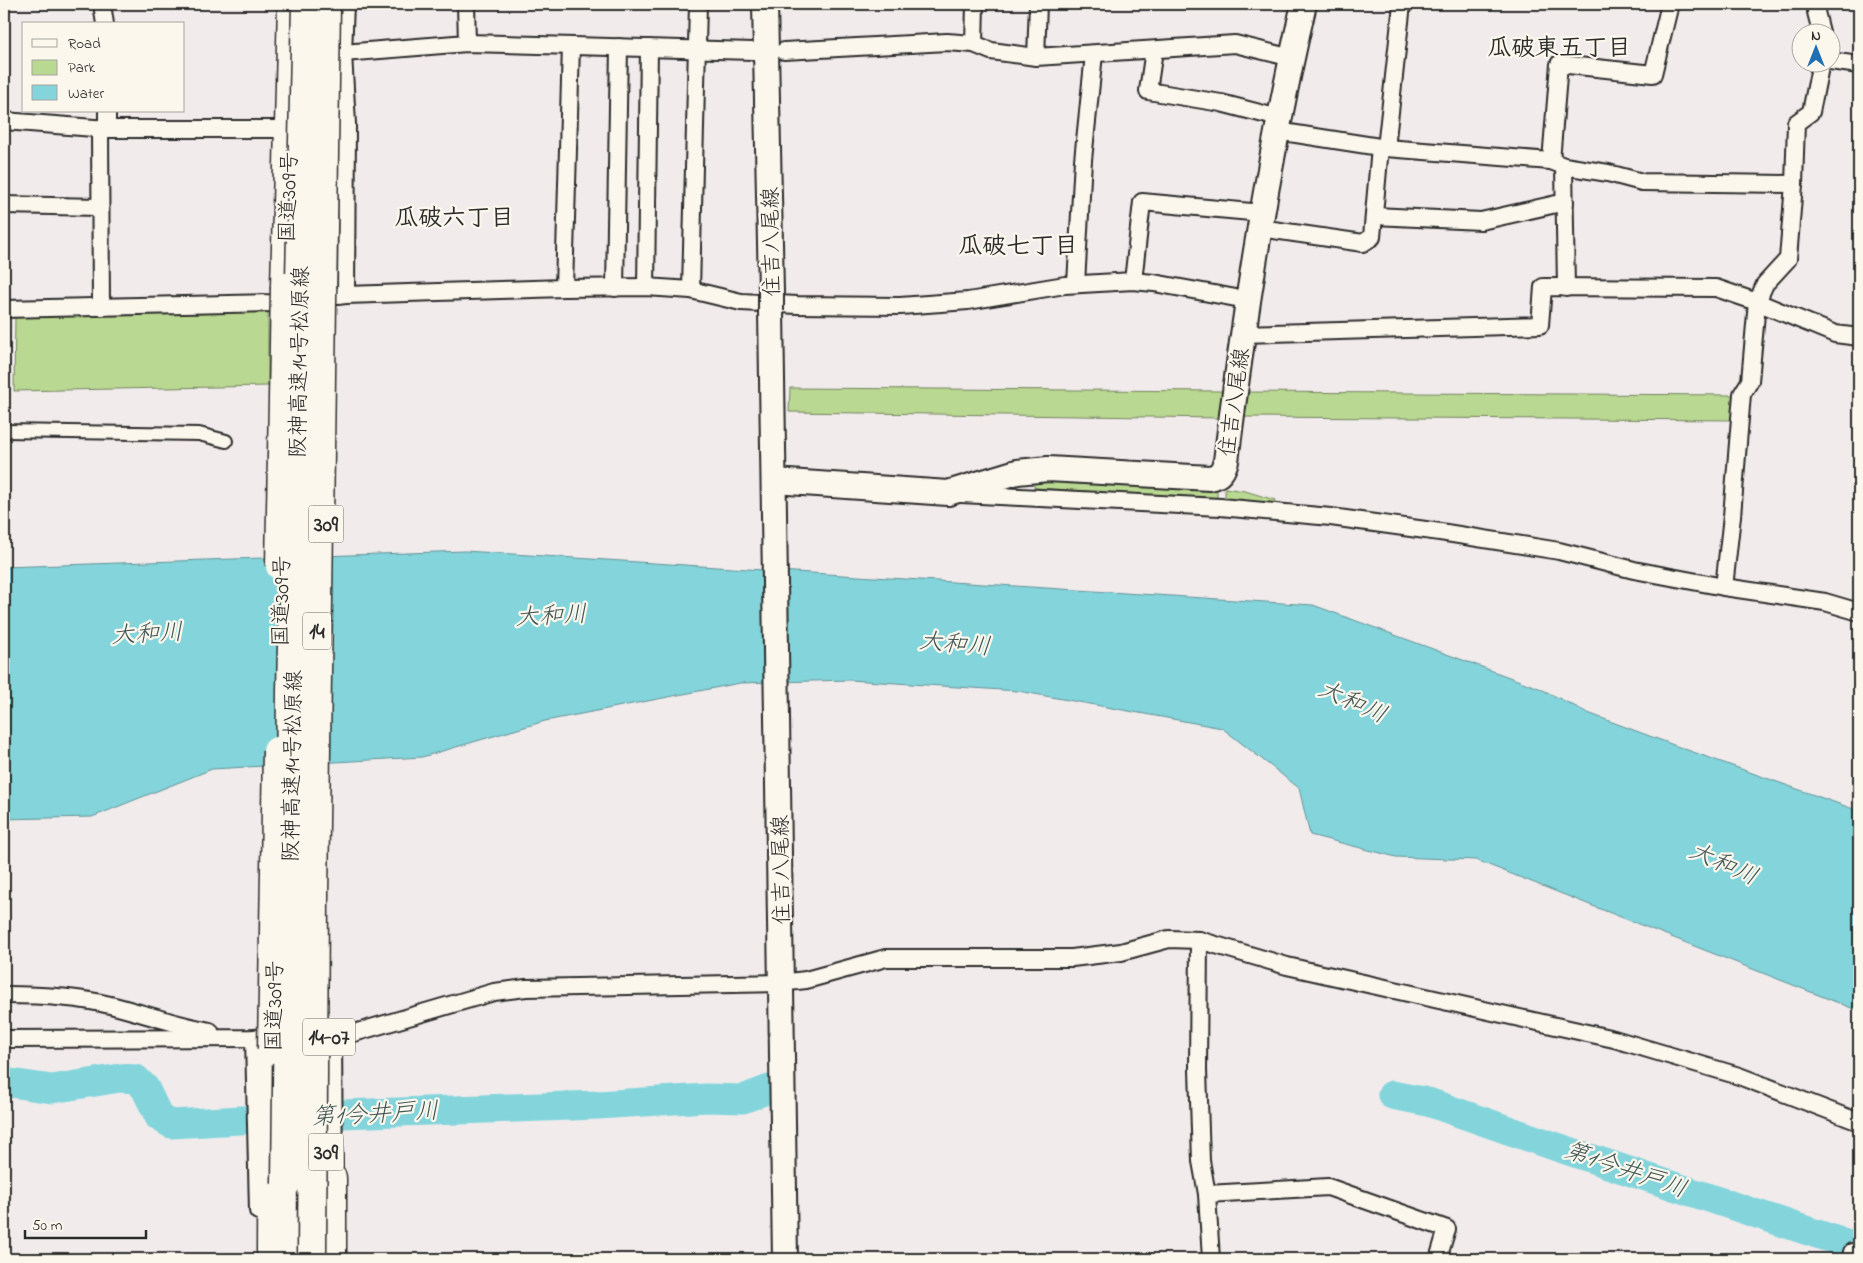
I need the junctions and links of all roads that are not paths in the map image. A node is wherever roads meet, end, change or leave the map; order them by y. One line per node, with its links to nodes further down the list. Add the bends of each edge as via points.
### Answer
1 (102, 4): 17 (street)
2 (283, 4): 39 (street)
3 (292, 4): 79 (highway, 国道309号 / 309, bridge, via 272,1000)
4 (306, 4): 80 (highway, 阪神高速14号松原線 / 14, bridge, via 291,680)
5 (326, 4): 69 (highway, 阪神高速14号松原線 / 14, bridge)
6 (334, 4): 82 (highway, 国道309号 / 309, via 322,779)
7 (345, 4): 28 (street)
8 (466, 4): 19 (street)
9 (698, 4): 24 (street)
10 (765, 4): 65 (main road, 住吉八尾線)
11 (975, 4): 20 (street)
12 (1038, 4): 30 (street)
13 (1304, 4): 31 (main road, 住吉八尾線)
14 (1402, 4): 40 (street)
15 (1670, 4): 41 (street, via 1653,74 1559,64)
16 (1817, 4): 18 (street)
17 (105, 22)
18 (1818, 22)
19 (467, 44): 21 (street); 28 (street)
20 (974, 44): 27 (street, via 947,42); 30 (street, via 990,51)
21 (571, 46): 22 (street); 51 (street)
22 (619, 48): 23 (street); 52 (street)
23 (649, 48): 24 (street); 50 (street)
24 (696, 49): 26 (street); 54 (street)
25 (1154, 50): 29 (street); 31 (street, via 1235,44); 37 (street, via 1148,91 1221,103)
26 (753, 51)
27 (784, 51)
28 (343, 53): 55 (street, via 347,124)
29 (1094, 54): 30 (street); 49 (street, via 1083,160)
30 (1036, 57)
31 (1292, 58): 37 (main road, 住吉八尾線)
32 (1840, 62): 33 (street)
33 (1859, 65)
34 (1819, 72): 42 (street, via 1811,112 1796,123)
35 (107, 112): 38 (street)
36 (4, 121): 38 (street)
37 (1278, 125): 40 (street); 47 (main road, 住吉八尾線)
38 (104, 128): 39 (street); 45 (street)
39 (280, 129): 58 (street)
40 (1383, 147): 41 (street); 46 (street)
41 (1558, 164): 42 (street, via 1642,182); 43 (street)
42 (1794, 184): 57 (street, via 1788,259 1765,284)
43 (1565, 202): 46 (street, via 1482,221); 53 (street)
44 (4, 205): 45 (street)
45 (99, 207): 59 (street)
46 (1374, 216): 47 (street, via 1372,237 1363,243)
47 (1261, 220): 48 (street, via 1142,202); 56 (main road, 住吉八尾線)
48 (1133, 281): 49 (street); 56 (street)
49 (1076, 284): 54 (street, via 968,301 900,306 741,302)
50 (646, 287): 52 (street); 54 (street)
51 (564, 288): 52 (street); 55 (street)
52 (615, 288)
53 (1566, 288): 57 (street, via 1716,288); 61 (street, via 1543,287 1540,325)
54 (691, 290)
55 (346, 295): 58 (street)
56 (1247, 300): 61 (main road, 住吉八尾線)
57 (1757, 302): 62 (street, via 1835,334); 67 (street, via 1750,382 1742,394)
58 (276, 303): 59 (street)
59 (101, 307): 60 (street)
60 (4, 309)
61 (1242, 334): 66 (main road, 住吉八尾線, via 1226,461 1217,477 1048,469 1017,472)
62 (1859, 337)
63 (4, 430): 64 (street, via 199,434)
64 (226, 441)
65 (774, 486): 66 (main road, 住吉八尾線); 71 (main road, 住吉八尾線)
66 (948, 493): 67 (street, via 1220,507 1330,517 1559,551 1634,570)
67 (1724, 587): 68 (street, via 1826,602)
68 (1859, 612)
69 (314, 898): 81 (highway, 阪神高速14号松原線 / 14, bridge); 83 (highway, 14-07, bridge, via 329,1037)
70 (1199, 940): 71 (street, via 1169,939 1121,952 1072,958 886,958 806,980); 76 (street, via 1287,966 1614,1039 1739,1076); 77 (street, via 1198,1070 1201,1161)
71 (781, 976): 73 (street, via 494,992 354,1033); 84 (main road, 住吉八尾線)
72 (4, 995): 74 (street, via 38,995 108,1004 184,1026)
73 (333, 1032): 74 (street); 83 (street)
74 (254, 1038): 75 (street); 78 (street)
75 (4, 1039)
76 (1859, 1122)
77 (1207, 1194): 85 (street); 86 (street, via 1328,1187 1447,1229)
78 (259, 1259)
79 (271, 1259)
80 (285, 1259)
81 (312, 1259)
82 (327, 1259)
83 (333, 1259)
84 (785, 1259)
85 (1212, 1259)
86 (1438, 1259)

